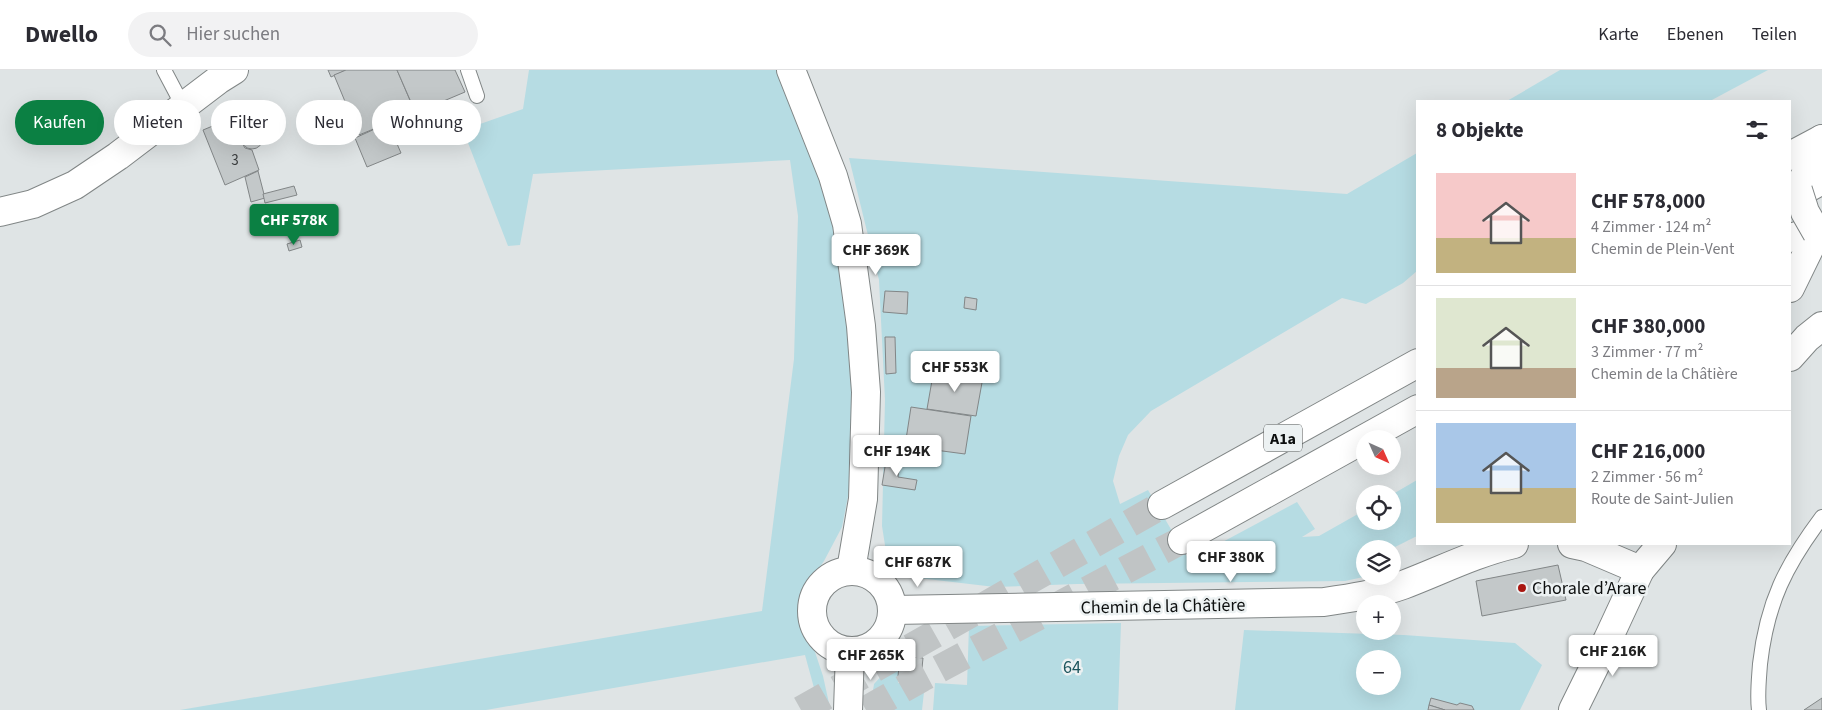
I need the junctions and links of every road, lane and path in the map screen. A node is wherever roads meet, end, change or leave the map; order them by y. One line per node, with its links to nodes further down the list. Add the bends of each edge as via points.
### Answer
1 (164, 70): 6 (lane)
2 (234, 70): 7 (main road)
3 (468, 70): 5 (lane)
4 (791, 70): 27 (main road, via 833,176 847,224 861,326 866,392 864,482)
5 (477, 96)
6 (180, 100)
7 (192, 100)
8 (1822, 139): 10 (main road); 11 (main road)
9 (132, 145): 12 (main road, via 75,185 33,204)
10 (1791, 155)
11 (1803, 189): 13 (main road, bridge, via 1805,212)
12 (0, 212)
13 (1820, 233): 14 (main road); 15 (main road)
14 (1791, 238)
15 (1791, 286)
16 (1822, 326): 17 (main road)
17 (1791, 356)
18 (1416, 364): 20 (main road, A1a)
19 (1416, 410): 22 (main road, A1a)
20 (1162, 505)
21 (1822, 517): 33 (lane, via 1782,577 1769,613 1762,642)
22 (1182, 540)
23 (1510, 545): 29 (main road, Chemin de la Châtière, via 1475,555 1402,585 1324,602)
24 (1577, 545): 28 (main road)
25 (1644, 545): 28 (main road)
26 (1661, 545): 28 (main road)
27 (851, 570): 29 (main road, via 868,573 882,584 890,596); 30 (main road, via 836,573 825,580 812,601 811,611 812,622 823,639 831,646)
28 (1640, 570): 32 (main road)
29 (893, 610): 30 (main road, via 887,631 877,642 867,648)
30 (850, 651): 31 (main road)
31 (848, 710)
32 (1573, 710)
33 (1760, 710)

